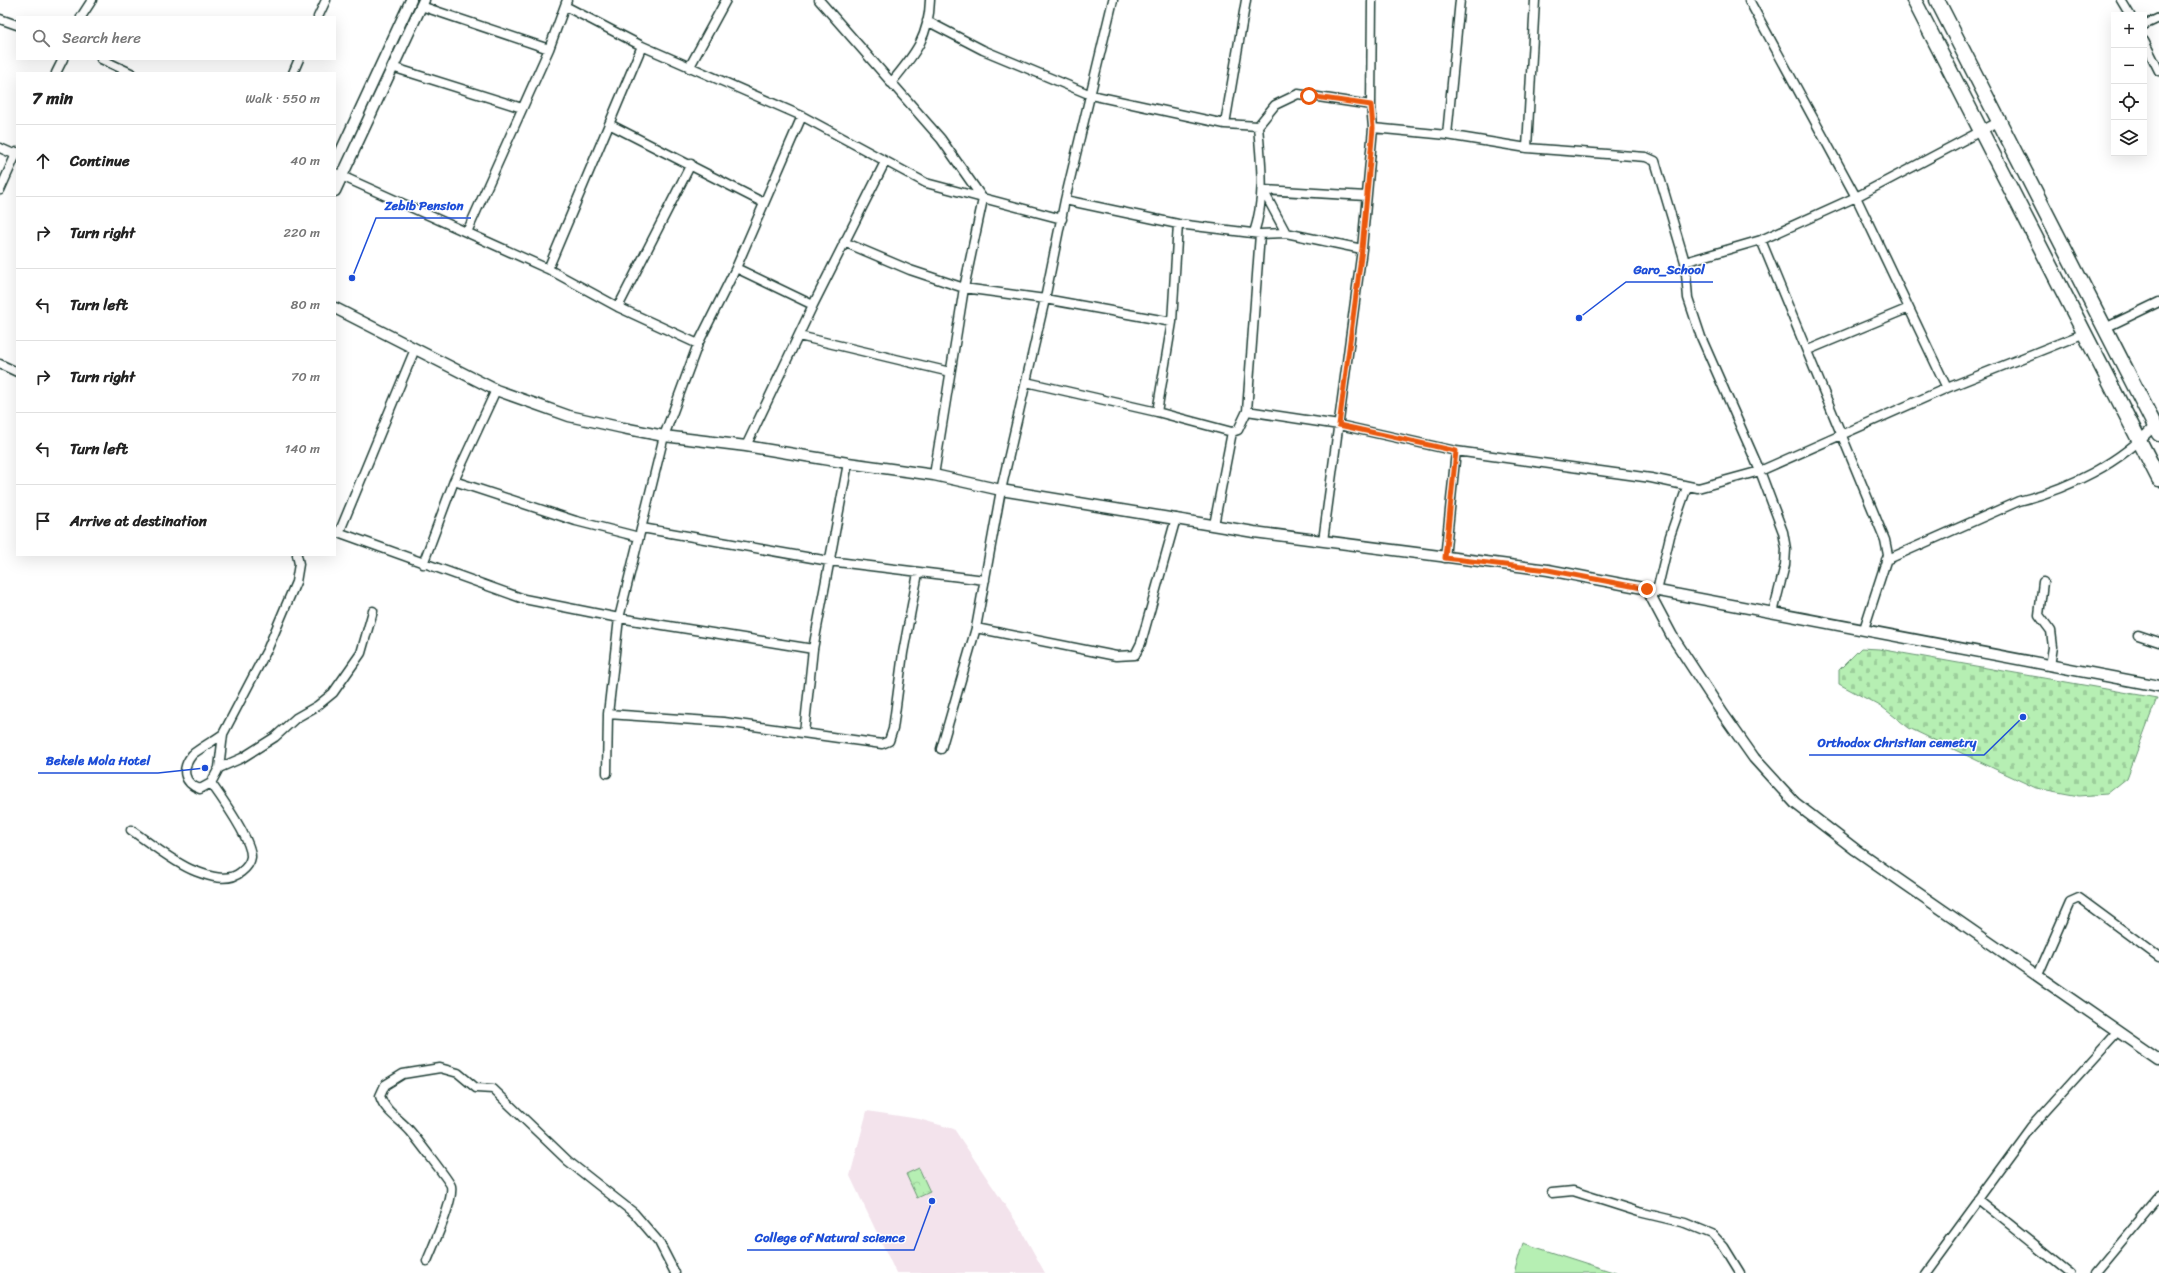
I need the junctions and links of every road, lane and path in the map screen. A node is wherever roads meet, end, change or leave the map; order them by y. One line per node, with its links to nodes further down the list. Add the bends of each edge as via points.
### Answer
1 (92, 0): 19 (street)
2 (326, 0): 20 (street)
3 (411, 0): 55 (street)
4 (726, 0): 34 (street)
5 (819, 0): 40 (street)
6 (930, 0): 23 (street)
7 (1113, 0): 41 (street)
8 (1246, 0): 47 (street)
9 (1372, 0): 42 (street)
10 (1460, 0): 51 (street)
11 (1535, 0): 53 (street)
12 (1749, 0): 63 (street)
13 (1914, 0): 50 (highway)
14 (1937, 0): 45 (highway)
15 (2121, 0): 18 (street)
16 (423, 3): 28 (street); 33 (street)
17 (566, 3): 26 (street); 28 (street)
18 (2128, 12)
19 (82, 16)
20 (318, 16)
21 (2159, 18): 24 (street)
22 (0, 19): 25 (street)
23 (927, 21): 40 (street, via 915,54); 41 (street, via 983,50)
24 (2147, 24)
25 (16, 25)
26 (642, 46): 34 (street); 46 (street)
27 (2147, 47): 35 (street)
28 (548, 49): 43 (street)
29 (62, 60): 36 (street)
30 (103, 60): 32 (street)
31 (299, 60): 39 (street)
32 (114, 65): 37 (street); 38 (street)
33 (392, 67): 43 (street); 58 (street)
34 (689, 68): 44 (street)
35 (2159, 71)
36 (56, 72)
37 (110, 72)
38 (129, 72)
39 (293, 72)
40 (891, 83): 64 (street, via 941,139)
41 (1091, 95): 47 (street); 65 (street)
42 (1371, 105): 48 (street, via 1298,94 1274,104); 49 (street)
43 (522, 108): 69 (street)
44 (802, 116): 56 (street); 66 (street)
45 (1998, 122): 50 (street); 86 (highway)
46 (609, 124): 57 (street); 77 (street)
47 (1225, 124): 48 (street)
48 (1258, 126): 61 (street)
49 (1373, 128): 51 (street); 62 (street)
50 (1980, 130): 63 (street); 87 (highway)
51 (1447, 135): 53 (street)
52 (0, 148): 54 (street)
53 (1528, 148): 75 (street, via 1646,157 1655,161)
54 (16, 154): 60 (street)
55 (336, 162)
56 (885, 162): 64 (street, via 926,183); 73 (street)
57 (691, 164): 66 (street); 82 (street)
58 (338, 174): 59 (street); 69 (street)
59 (336, 185)
60 (0, 190)
61 (1263, 190): 62 (street); 70 (street); 71 (street)
62 (1366, 196): 74 (street)
63 (1856, 197): 72 (street); 83 (street)
64 (983, 199): 67 (street); 78 (street)
65 (1066, 200): 67 (street); 68 (street)
66 (764, 203): 76 (street)
67 (1062, 219): 79 (street)
68 (1178, 224): 70 (street); 85 (street)
69 (467, 232): 77 (street)
70 (1257, 233): 71 (street); 98 (street)
71 (1286, 233): 74 (street)
72 (1761, 240): 75 (street); 91 (street)
73 (844, 242): 78 (street, via 910,270); 81 (street)
74 (1362, 249): 100 (street)
75 (1685, 262): 109 (street, via 1688,298 1701,338)
76 (736, 268): 81 (street); 89 (street)
77 (548, 269): 82 (street)
78 (964, 288): 79 (street); 94 (street)
79 (1045, 299): 85 (street); 95 (street)
80 (2159, 302): 86 (street)
81 (813, 305): 88 (street)
82 (618, 307): 89 (street)
83 (1909, 308): 91 (street); 96 (street)
84 (336, 309): 90 (street)
85 (1172, 322): 99 (street)
86 (2105, 328): 101 (highway)
87 (2085, 333): 96 (street); 105 (highway)
88 (799, 336): 94 (street); 106 (street)
89 (698, 344): 104 (street)
90 (415, 349): 97 (street); 118 (street)
91 (1808, 350): 103 (street)
92 (0, 364): 93 (street)
93 (16, 372)
94 (950, 372): 110 (street)
95 (1026, 382): 99 (street); 114 (street)
96 (1948, 388): 103 (street)
97 (496, 390): 104 (street, via 569,416); 112 (street)
98 (1248, 411): 100 (street); 102 (street, via 1238,430)
99 (1157, 412): 102 (street)
100 (1339, 425): 107 (street); 120 (street)
101 (2157, 430): 105 (street)
102 (1232, 432): 116 (street)
103 (1841, 435): 109 (street); 123 (street, via 1885,540 1888,555)
104 (664, 436): 106 (street); 117 (street)
105 (2140, 442): 111 (highway); 123 (street, via 2082,480 2042,496 2019,501)
106 (746, 446): 108 (street)
107 (1456, 451): 113 (street, via 1644,477); 122 (street)
108 (848, 463): 110 (street); 124 (street)
109 (1760, 471): 113 (street, via 1698,488); 131 (street, via 1783,532 1786,549 1785,565)
110 (934, 475): 114 (street)
111 (2159, 479)
112 (454, 481): 119 (street, via 576,521); 125 (street)
113 (1687, 487): 129 (street)
114 (1001, 490): 115 (street); 127 (street)
115 (1176, 518): 116 (street); 133 (street, via 1141,643 1135,655 1116,656)
116 (1214, 525): 120 (street)
117 (642, 528): 119 (street); 124 (street)
118 (337, 532): 125 (street)
119 (639, 537): 132 (street)
120 (1323, 541): 122 (street)
121 (297, 556): 142 (street, via 299,564 296,582 268,648)
122 (1445, 558): 129 (street, via 1548,570)
123 (1886, 560): 134 (street)
124 (829, 561): 126 (street); 137 (street)
125 (423, 564): 132 (street, via 524,599)
126 (918, 573): 127 (street); 141 (street, via 889,741 882,744)
127 (985, 580): 133 (street)
128 (2043, 582): 138 (street, via 2039,616 2051,631 2053,647)
129 (1652, 590): 131 (street); 149 (street, via 1672,636 1723,714 1754,758 1795,803 1856,850)
130 (373, 611): 144 (street, via 361,653 333,693 296,718 275,737 242,758)
131 (1773, 612): 134 (street)
132 (618, 618): 137 (street); 140 (street)
133 (976, 628): 143 (street)
134 (1864, 629): 138 (street)
135 (2138, 635): 136 (street)
136 (2159, 642)
137 (813, 648): 141 (street)
138 (2050, 666): 139 (street)
139 (2159, 686)
140 (608, 714): 141 (street, via 724,722); 145 (street)
141 (804, 733)
142 (223, 734): 144 (street); 146 (street, via 192,754 185,769 191,786 200,789)
143 (941, 749)
144 (219, 768): 146 (street)
145 (607, 773)
146 (210, 783): 147 (street, via 233,815 249,846 250,857 246,868 237,875 218,878 193,871)
147 (130, 830)
148 (2159, 957): 149 (street, via 2079,898 2070,902)
149 (2038, 975): 150 (street)
150 (2117, 1032): 151 (street); 154 (street, via 2031,1126)
151 (2159, 1060)
152 (1552, 1193): 157 (street, via 1573,1191 1639,1212 1685,1223 1712,1234 1724,1247)
153 (2159, 1197): 160 (street)
154 (1978, 1199): 158 (street); 159 (street)
155 (427, 1261): 156 (street, via 444,1216 451,1186 411,1132 383,1106 380,1096 385,1085 398,1076 440,1068 458,1073 476,1088 493,1089 568,1161 634,1214 659,1242)
156 (675, 1273)
157 (1740, 1273)
158 (1924, 1273)
159 (2070, 1273)
160 (2096, 1273)

